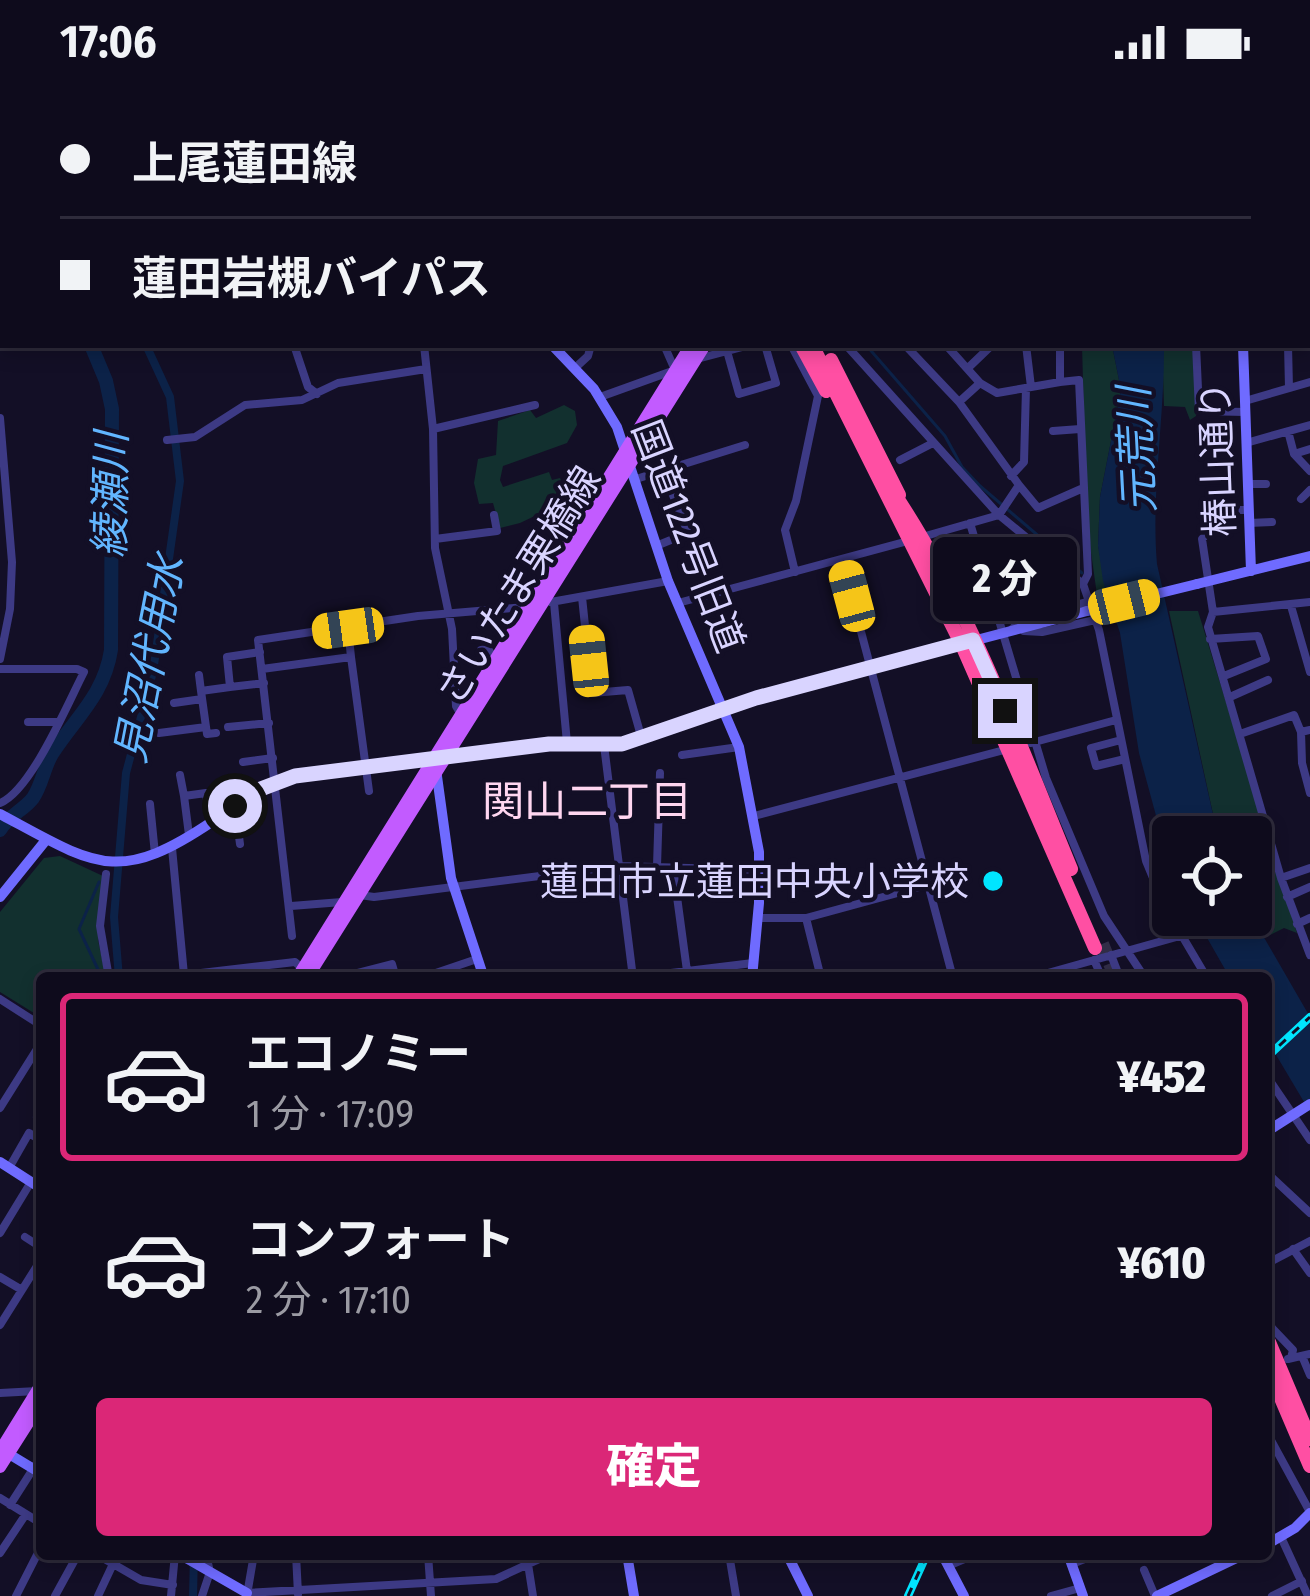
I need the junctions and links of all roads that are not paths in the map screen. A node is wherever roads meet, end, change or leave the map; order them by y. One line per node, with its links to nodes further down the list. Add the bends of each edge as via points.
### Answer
1 (295, 348): 32 (street)
2 (424, 348): 25 (street)
3 (555, 348): 23 (street, 国道122号旧道)
4 (590, 348): 23 (street)
5 (665, 348): 26 (street)
6 (738, 348): 21 (street)
7 (766, 348): 21 (street, via 776,383 740,394)
8 (793, 348): 75 (street, via 818,396 785,530)
9 (803, 348): 64 (highway)
10 (814, 348): 64 (highway)
11 (824, 348): 64 (highway)
12 (849, 348): 44 (street)
13 (907, 348): 34 (street)
14 (949, 348): 24 (street)
15 (989, 348): 24 (street)
16 (1026, 348): 30 (street)
17 (1060, 348): 28 (street)
18 (1196, 348): 36 (street, via 1199,411)
19 (1243, 348): 36 (street, 椿山通り)
20 (1289, 348): 31 (street)
21 (727, 351): 22 (street)
22 (693, 352): 26 (main road, さいたま栗橋線); 49 (main road, さいたま栗橋線)
23 (575, 368): 33 (street, 国道122号旧道)
24 (968, 368): 27 (street)
25 (426, 369): 32 (street, via 338,382); 39 (street)
26 (675, 370): 33 (street); 49 (main road, さいたま栗橋線)
27 (980, 382): 30 (street, via 998,393); 34 (street)
28 (1060, 382): 30 (street); 40 (street, via 1078,380)
29 (1310, 382): 31 (street)
30 (1029, 388): 53 (street, via 1024,462)
31 (1289, 388): 36 (street)
32 (317, 394): 43 (street, via 244,405 201,434)
33 (600, 397): 49 (street, 国道122号旧道)
34 (959, 403): 53 (street)
35 (535, 405): 39 (street)
36 (1245, 406): 45 (street, 椿山通り)
37 (0, 418): 95 (street, via 12,562)
38 (1310, 425): 42 (street)
39 (434, 429): 68 (street)
40 (1080, 429): 41 (street); 58 (street)
41 (1053, 431)
42 (1288, 431): 45 (street); 48 (street)
43 (174, 440)
44 (933, 443): 50 (street); 61 (street)
45 (1246, 443): 55 (street, 椿山通り)
46 (745, 445): 51 (street)
47 (1310, 449): 48 (street)
48 (1294, 454): 52 (street)
49 (628, 455): 54 (street, 国道122号旧道); 80 (main road, さいたま栗橋線); 84 (main road, さいたま栗橋線)
50 (900, 460)
51 (663, 470): 54 (street); 67 (street)
52 (1310, 471)
53 (1011, 476): 57 (street)
54 (636, 479): 70 (street, 国道122号旧道)
55 (1247, 484): 56 (street); 63 (street, 椿山通り)
56 (1266, 484)
57 (1019, 485): 58 (street, via 1038,508); 61 (street)
58 (1082, 489): 78 (street)
59 (1310, 490): 60 (street)
60 (1301, 499)
61 (999, 514): 66 (street); 78 (street)
62 (494, 515): 68 (street, via 497,531)
63 (1248, 517): 65 (street); 74 (street, 椿山通り); 77 (street, via 1229,510 1202,539)
64 (903, 519): 69 (highway)
65 (1272, 522)
66 (970, 524): 69 (street); 89 (street)
67 (688, 533): 70 (street); 71 (street)
68 (435, 539): 87 (street)
69 (914, 540): 73 (street); 91 (highway)
70 (656, 546): 76 (street, 国道122号旧道)
71 (694, 548)
72 (1310, 556): 74 (street)
73 (842, 560): 75 (street); 97 (street)
74 (1251, 571): 77 (street)
75 (795, 572): 82 (street)
76 (668, 581): 79 (street); 82 (street, 国道122号旧道)
77 (1203, 583): 85 (street, bridge); 86 (street)
78 (1083, 584): 85 (street)
79 (582, 597): 80 (street); 121 (street, via 592,693 628,690)
80 (549, 601): 123 (street); 131 (main road, さいたま栗橋線)
81 (1310, 602): 83 (street)
82 (677, 603): 109 (street, 国道122号旧道)
83 (1291, 606): 86 (street); 100 (street)
84 (529, 608): 87 (street); 96 (main road, さいたま栗橋線)
85 (1091, 611): 89 (street); 111 (street)
86 (1213, 612): 90 (street)
87 (449, 613): 88 (street); 110 (street)
88 (348, 628): 93 (street, via 259,640); 94 (street)
89 (1007, 631): 91 (street); 125 (street)
90 (1210, 639): 102 (street); 102 (street, via 1258,636 1266,659)
91 (967, 642): 97 (street); 125 (highway)
92 (481, 650): 96 (street)
93 (260, 652): 99 (street); 105 (street, via 226,656)
94 (351, 657): 99 (street); 132 (street)
95 (0, 659)
96 (496, 660): 110 (main road, さいたま栗橋線)
97 (871, 668): 109 (street); 134 (street)
98 (0, 669): 113 (street, via 84,672)
99 (262, 669): 104 (street)
100 (1310, 672)
101 (200, 675): 106 (street)
102 (1223, 676): 107 (street)
103 (1268, 680): 107 (street)
104 (264, 683): 105 (street); 114 (street)
105 (230, 687): 106 (street)
106 (202, 695): 108 (street); 115 (street)
107 (1230, 697): 120 (street)
108 (174, 703)
109 (725, 708): 121 (street); 126 (street, 国道122号旧道)
110 (461, 715): 131 (main road, さいたま栗橋線)
111 (1116, 720): 122 (street); 125 (street)
112 (28, 722): 113 (street)
113 (58, 722): 142 (street)
114 (269, 723): 116 (street); 128 (street)
115 (206, 728): 118 (street); 119 (street)
116 (228, 728)
117 (1305, 731): 120 (street, via 1294,715); 138 (street)
118 (159, 733)
119 (216, 733)
120 (1240, 734): 157 (street)
121 (641, 736): 124 (street)
122 (1121, 740): 129 (street); 129 (street, via 1091,748 1096,766)
123 (567, 743): 124 (street); 131 (street)
124 (604, 745): 150 (street)
125 (1021, 746): 134 (street); 172 (street); 173 (highway)
126 (739, 747): 127 (street); 143 (street, 国道122号旧道)
127 (682, 755)
128 (273, 758): 130 (street); 135 (street)
129 (1125, 759): 156 (street)
130 (243, 762)
131 (439, 764): 132 (street); 159 (street); 161 (main road, さいたま栗橋線); 164 (main road, さいたま栗橋線)
132 (366, 768): 135 (street); 137 (street)
133 (660, 773): 151 (street)
134 (901, 777): 143 (street); 158 (street)
135 (276, 782): 141 (street); 165 (street)
136 (226, 785): 141 (street)
137 (369, 791)
138 (1310, 793)
139 (184, 796): 144 (street, via 206,794); 145 (street); 145 (street, via 179,780)
140 (150, 804): 149 (street)
141 (232, 808): 144 (street); 147 (street)
142 (1, 811): 146 (street)
143 (754, 816): 155 (street, 国道122号旧道)
144 (210, 823): 145 (street)
145 (188, 838): 148 (street)
146 (46, 840): 153 (street); 162 (street)
147 (240, 844)
148 (172, 848): 149 (street); 179 (street)
149 (155, 855): 153 (street)
150 (619, 866): 151 (street); 159 (street); 188 (street)
151 (656, 866): 152 (street)
152 (673, 867): 155 (street); 177 (street)
153 (108, 868): 178 (street, via 100,926)
154 (1310, 868): 157 (street)
155 (760, 870): 166 (street, 国道122号旧道)
156 (1152, 874)
157 (1281, 878): 163 (street)
158 (927, 885): 167 (street); 192 (street)
159 (453, 886): 161 (street); 175 (street)
160 (1310, 887): 163 (street)
161 (360, 895): 183 (main road, さいたま栗橋線)
162 (0, 897)
163 (1287, 897): 169 (street)
164 (344, 903): 165 (street); 182 (main road, さいたま栗橋線)
165 (290, 906): 171 (street)
166 (758, 918): 167 (street); 176 (street, 国道122号旧道)
167 (806, 918): 191 (street)
168 (1310, 918): 169 (street)
169 (1297, 924): 174 (street)
170 (1180, 936): 172 (street); 197 (street)
171 (292, 937)
172 (1129, 951): 173 (street); 196 (street)
173 (1100, 952): 193 (street); 194 (street); 195 (street)
174 (1309, 956)
175 (477, 959): 186 (street); 187 (street)
176 (753, 963): 177 (street); 190 (street, 国道122号旧道)
177 (687, 970): 189 (street)
178 (108, 972)
179 (184, 972)
180 (210, 972): 181 (street, via 295,962)
181 (301, 972)
182 (306, 972)
183 (307, 972)
184 (364, 972): 185 (street, via 392,964)
185 (395, 972)
186 (439, 972)
187 (482, 972)
188 (631, 972)
189 (673, 972)
190 (752, 972)
191 (820, 972)
192 (951, 972)
193 (1046, 972)
194 (1102, 972)
195 (1115, 972)
196 (1141, 972)
197 (1203, 972)
198 (0, 999): 199 (street)
199 (36, 1022)
200 (36, 1051): 202 (street)
201 (1272, 1081): 203 (street)
202 (0, 1108)
203 (1302, 1110): 204 (street); 206 (street)
204 (1272, 1128)
205 (36, 1138): 207 (street, via 29,1133)
206 (1310, 1141)
207 (4, 1167): 209 (street)
208 (1272, 1178): 211 (street)
209 (36, 1185)
210 (36, 1187): 212 (street)
211 (1310, 1213)
212 (0, 1233)
213 (25, 1237): 215 (street)
214 (1310, 1240): 216 (street)
215 (36, 1244)
216 (1293, 1249): 217 (street); 219 (street)
217 (1272, 1261)
218 (36, 1268): 221 (street)
219 (1310, 1273)
220 (0, 1277): 221 (street)
221 (22, 1290): 222 (street)
222 (0, 1325)
223 (1272, 1328): 224 (street, via 1293,1350)
224 (1283, 1360): 225 (street); 230 (highway)
225 (1310, 1375)
226 (36, 1392): 227 (street)
227 (0, 1393)
228 (36, 1398): 231 (main road)
229 (1272, 1443): 232 (street)
230 (1309, 1445): 232 (street)
231 (2, 1451): 233 (main road); 234 (street)
232 (1283, 1466): 238 (street)
233 (0, 1467)
234 (36, 1471)
235 (36, 1474): 237 (street)
236 (0, 1498): 237 (street)
237 (10, 1504): 239 (street)
238 (1310, 1513): 241 (street)
239 (26, 1514): 240 (street); 243 (street)
240 (36, 1520)
241 (1281, 1537): 242 (street); 267 (street)
242 (1272, 1542)
243 (0, 1553)
244 (36, 1556): 275 (street)
245 (75, 1560): 276 (street)
246 (105, 1560): 261 (street)
247 (180, 1560): 269 (street)
248 (188, 1560): 264 (street)
249 (206, 1560): 264 (street)
250 (253, 1560): 273 (street)
251 (296, 1560): 272 (street)
252 (428, 1560): 268 (street)
253 (535, 1560): 262 (street)
254 (628, 1560): 282 (street)
255 (730, 1560): 283 (street)
256 (790, 1560): 284 (street)
257 (946, 1560): 263 (street)
258 (962, 1560): 263 (street)
259 (1070, 1560): 271 (street)
260 (1218, 1560): 270 (street)
261 (112, 1564): 266 (street); 277 (street)
262 (528, 1564): 268 (street, via 496,1579); 281 (street)
263 (949, 1566): 274 (street)
264 (205, 1570): 273 (street); 279 (street)
265 (1144, 1570): 286 (street)
266 (141, 1580): 269 (street); 278 (street)
267 (1302, 1581): 287 (street); 288 (street)
268 (430, 1583): 272 (street); 280 (street)
269 (172, 1591)
270 (1179, 1591): 286 (street)
271 (1081, 1592): 285 (street)
272 (298, 1593): 273 (street)
273 (247, 1594)
274 (958, 1594)
275 (16, 1596)
276 (55, 1596)
277 (98, 1596)
278 (137, 1596)
279 (202, 1596)
280 (431, 1596)
281 (532, 1596)
282 (634, 1596)
283 (736, 1596)
284 (808, 1596)
285 (1051, 1596)
286 (1156, 1596)
287 (1272, 1596)
288 (1308, 1596)

